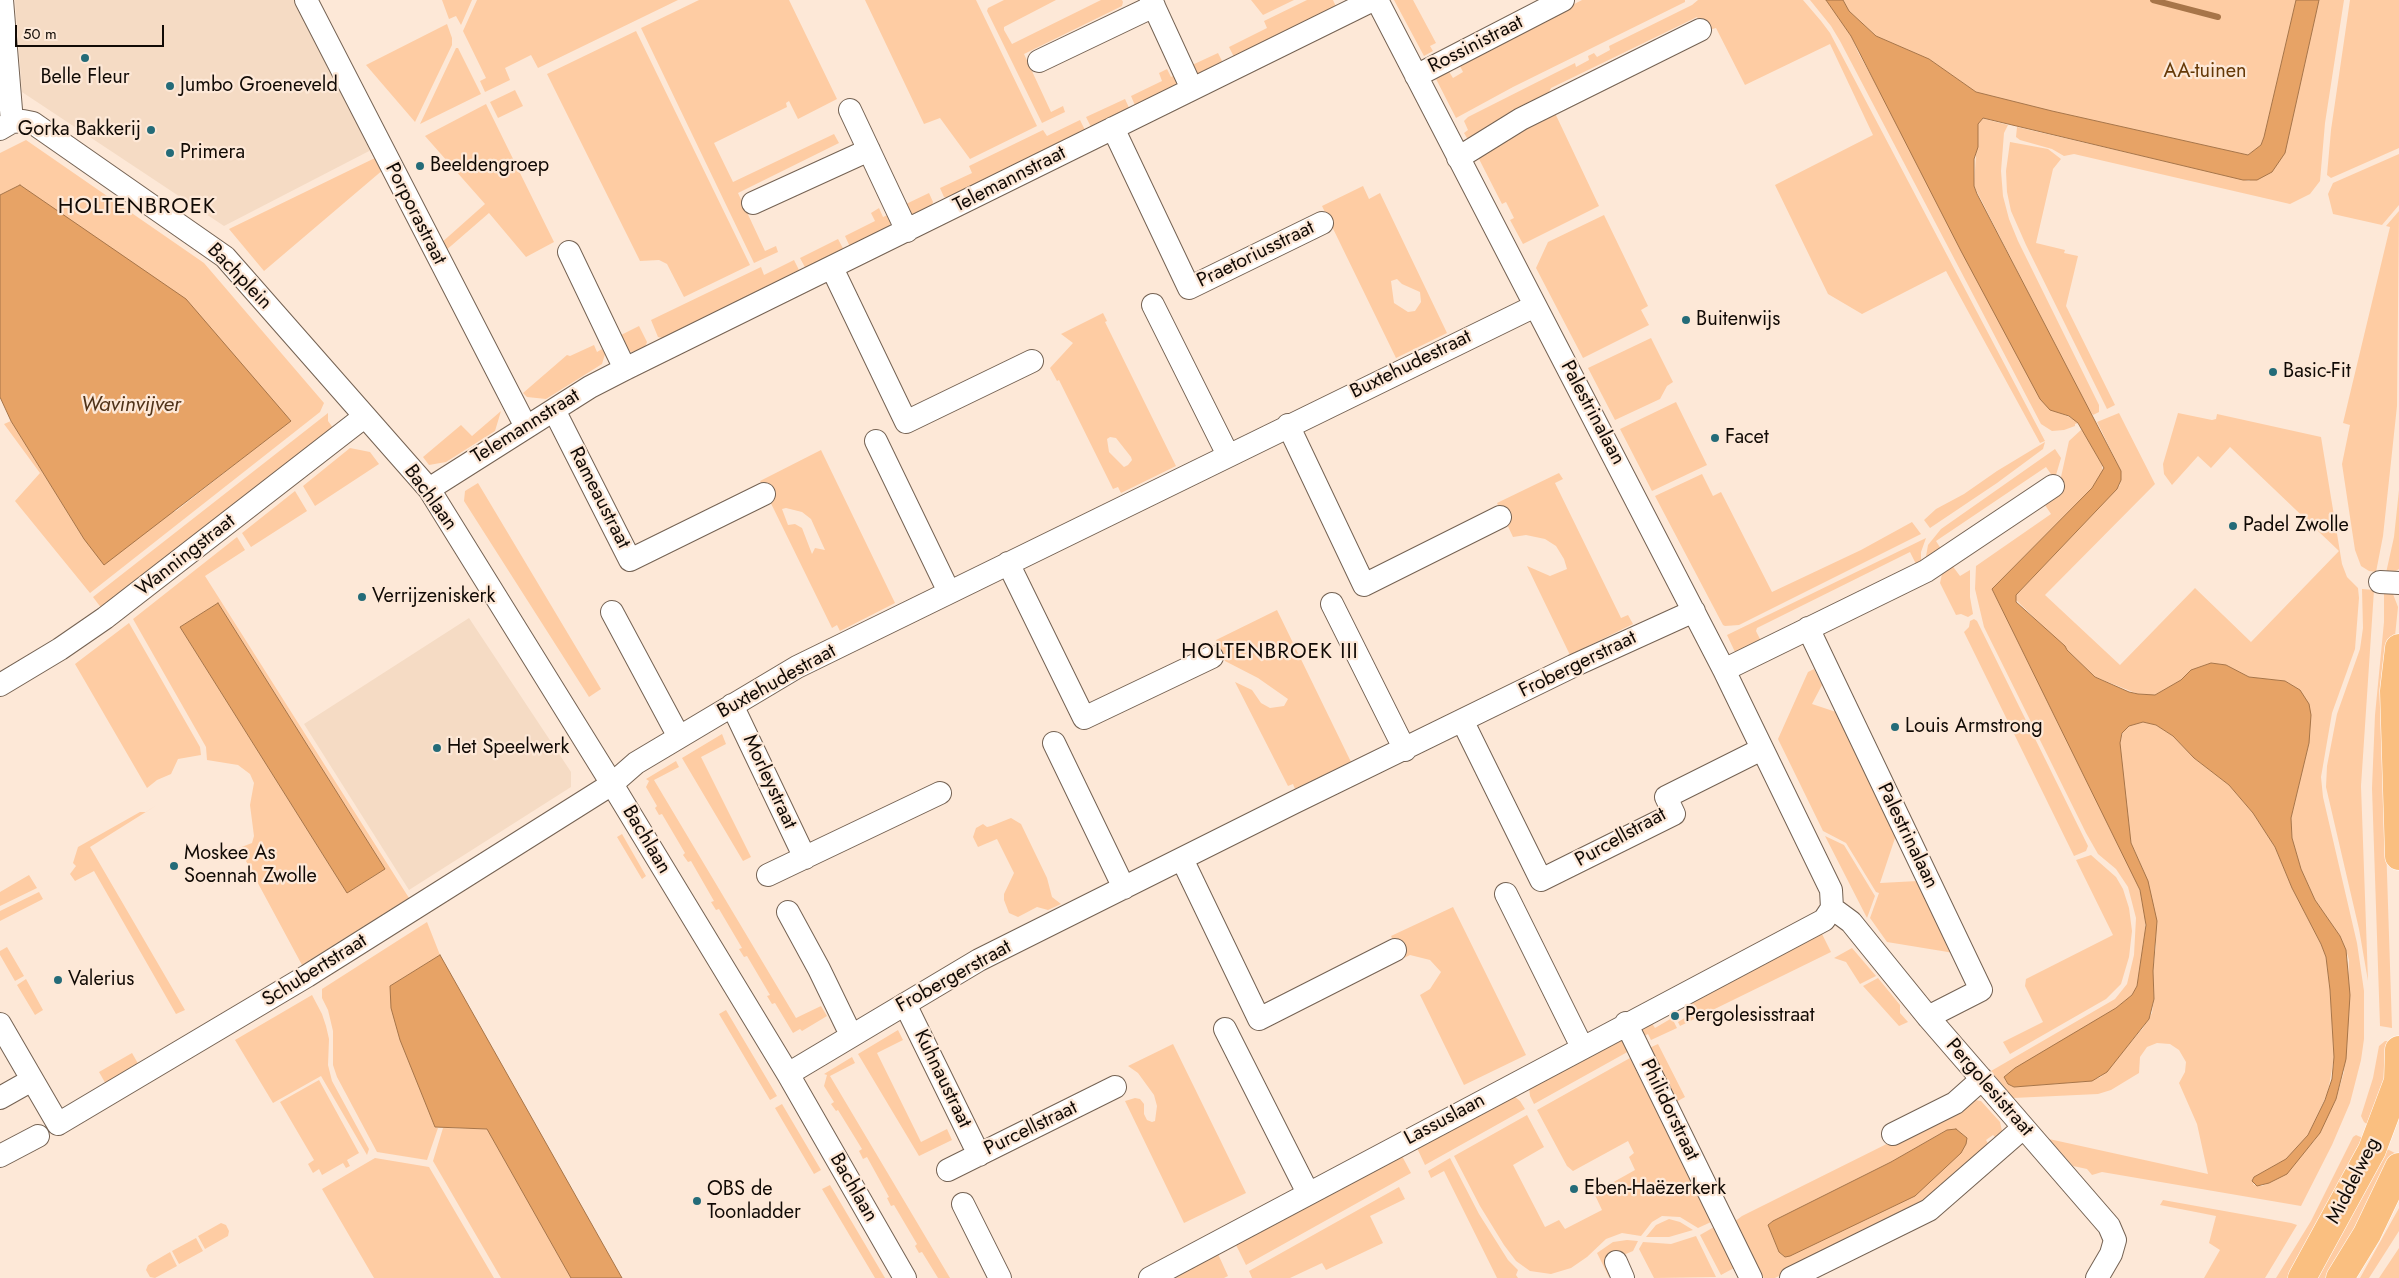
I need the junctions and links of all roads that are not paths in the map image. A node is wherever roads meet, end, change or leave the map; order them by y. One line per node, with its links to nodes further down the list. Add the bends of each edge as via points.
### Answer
1 (2, 0): 11 (street)
2 (306, 0): 27 (street, Porporastraat)
3 (1375, 0): 8 (street, Palestrinalaan); 9 (street, Telemannstraat)
4 (1564, 0): 8 (street, Rossinistraat)
5 (1152, 3): 7 (street); 9 (street)
6 (1700, 30): 14 (street, via 1521,119)
7 (1040, 61)
8 (1416, 76): 14 (street, Palestrinalaan)
9 (1192, 89): 12 (street, Telemannstraat)
10 (850, 110): 13 (street)
11 (6, 125): 25 (street, Bachplein, via 23,121 33,123 225,257)
12 (1113, 128): 16 (street, Praetoriusstraat, via 1189,288); 17 (street, Telemannstraat)
13 (869, 150): 15 (street); 17 (street)
14 (1458, 158): 21 (street, Palestrinalaan)
15 (754, 203)
16 (1322, 223)
17 (908, 231): 19 (street, Telemannstraat)
18 (569, 252): 23 (street)
19 (832, 268): 22 (street, via 906,422); 23 (street, Telemannstraat)
20 (1153, 305): 29 (street)
21 (1535, 306): 26 (street, Buxtehudestraat); 37 (street, Palestrinalaan)
22 (1032, 361)
23 (626, 369): 24 (street, Telemannstraat)
24 (554, 410): 27 (street, Telemannstraat); 32 (street, Rameaustraat, via 630,560)
25 (364, 417): 31 (street, Bachlaan); 43 (street, Wanningstraat, via 110,614)
26 (1288, 426): 29 (street, Buxtehudestraat); 33 (street, via 1364,585)
27 (526, 427): 31 (street, Telemannstraat)
28 (876, 441): 35 (street)
29 (1228, 455): 34 (street, Buxtehudestraat)
30 (2053, 486): 39 (street, via 1926,571)
31 (429, 489): 50 (street, Bachlaan)
32 (764, 494)
33 (1500, 517)
34 (1008, 563): 35 (street, Buxtehudestraat); 41 (street, via 1084,718)
35 (949, 592): 44 (street, Buxtehudestraat, via 797,667)
36 (1332, 604): 49 (street)
37 (1694, 610): 42 (street, Palestrinalaan); 45 (street, Frobergerstraat)
38 (612, 612): 46 (street)
39 (1808, 628): 42 (street); 62 (street, Palestrinalaan, via 1981,990)
40 (2399, 648): 52 (main road, via 2394,691)
41 (1212, 657)
42 (1724, 670): 48 (street, Palestrinalaan)
43 (0, 685)
44 (732, 705): 46 (street, Buxtehudestraat); 53 (street, Morleystraat)
45 (1463, 722): 48 (street, Purcellstraat, via 1541,880 1674,814 1666,797); 49 (street, Frobergerstraat)
46 (679, 737): 50 (street, Buxtehudestraat, via 636,763)
47 (1054, 743): 56 (street)
48 (1762, 749): 58 (street, Palestrinalaan, via 1831,890)
49 (1405, 750): 54 (street, Frobergerstraat)
50 (612, 784): 69 (street, Bachlaan); 71 (street, Schubertstraat, via 307,976 58,1124)
51 (940, 793): 53 (street)
52 (2399, 856)
53 (805, 858): 55 (street)
54 (1182, 859): 56 (street, Frobergerstraat); 60 (street, via 1259,1018)
55 (768, 876)
56 (1124, 888): 61 (street, Frobergerstraat, via 979,960)
57 (1506, 894): 67 (street)
58 (1832, 908): 62 (street, Pergolesistraat, via 1851,922); 64 (street, Lassuslaan, via 1824,920)
59 (788, 912): 66 (street)
60 (1395, 950)
61 (904, 1004): 66 (street, Frobergerstraat); 78 (street, Kuhnaustraat)
62 (1928, 1017): 70 (street, Pergolesistraat)
63 (0, 1024): 71 (street, Schubertstraat)
64 (1626, 1024): 67 (street, Lassuslaan); 87 (street, Philidorstraat)
65 (1225, 1029): 82 (street)
66 (851, 1036): 69 (street, Frobergerstraat)
67 (1582, 1047): 82 (street, Lassuslaan)
68 (2399, 1050): 72 (main road, Middelweg)
69 (788, 1074): 84 (street, Bachlaan)
70 (1982, 1079): 75 (street, Pergolesistraat); 76 (street, via 1955,1103)
71 (32, 1080): 74 (street)
72 (2399, 1081): 90 (main road, Middelweg, via 2372,1150)
73 (1115, 1087): 78 (street, Purcellstraat)
74 (0, 1098)
75 (2024, 1128): 88 (street, via 1929,1210); 89 (street, Pergolesistraat, via 2109,1226 2115,1240)
76 (1892, 1134)
77 (38, 1136): 79 (street)
78 (980, 1154): 81 (street, Purcellstraat)
79 (0, 1156)
80 (2399, 1167): 91 (main road, Middelweg, via 2367,1234)
81 (948, 1170)
82 (1308, 1194): 86 (street, Lassuslaan)
83 (963, 1204): 85 (street)
84 (905, 1278)
85 (1000, 1278)
86 (1150, 1278)
87 (1751, 1278)
88 (1791, 1278)
89 (2097, 1278)
90 (2302, 1278)
91 (2340, 1278)

